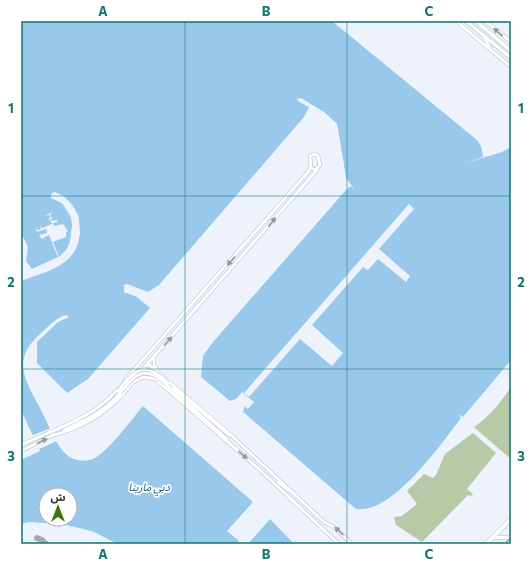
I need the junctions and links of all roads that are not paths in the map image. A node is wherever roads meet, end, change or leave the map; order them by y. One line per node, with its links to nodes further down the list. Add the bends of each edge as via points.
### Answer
1 (456, 21): 9 (street)
2 (466, 21): 5 (main road)
3 (476, 21): 6 (main road)
4 (485, 21): 7 (street, one-way to 4)
5 (483, 35): 9 (main road); 11 (main road)
6 (494, 36): 8 (main road); 10 (main road)
7 (511, 42)
8 (511, 48)
9 (490, 49): 12 (street)
10 (511, 51)
11 (511, 58)
12 (511, 66)
13 (310, 167): 14 (street); 14 (street, via 309,157 316,154 320,163); 15 (street)
14 (317, 170): 16 (street)
15 (302, 179): 16 (street, via 305,182); 18 (street)
16 (300, 189): 22 (street, one-way to 16)
17 (268, 214): 18 (street)
18 (268, 218): 19 (street)
19 (258, 230): 20 (street); 22 (street, via 261,232)
20 (252, 236): 21 (street); 23 (street, one-way to 23)
21 (248, 238)
22 (250, 248): 24 (street)
23 (201, 295): 24 (street, via 206,295); 26 (street)
24 (201, 304): 25 (street, one-way to 24)
25 (154, 356): 28 (street); 30 (street, via 155,366)
26 (144, 360): 27 (street); 28 (street)
27 (139, 364): 29 (street); 39 (street, via 100,407)
28 (148, 364): 29 (street); 30 (street)
29 (144, 368): 31 (street); 33 (street)
30 (162, 375): 35 (street)
31 (157, 380): 33 (street, via 143,377); 38 (street)
32 (167, 383): 34 (street, bridge, via 152,374 141,373 132,378); 40 (street, via 218,427); 42 (street)
33 (131, 384): 41 (street, via 115,403 98,417)
34 (119, 392): 39 (street, via 91,416); 41 (street, via 108,406 93,417)
35 (186, 395): 36 (street); 40 (street)
36 (190, 396)
37 (192, 415): 38 (street)
38 (197, 415): 42 (street)
39 (52, 431): 43 (street)
40 (231, 434): 48 (street)
41 (54, 435): 44 (street, one-way to 41)
42 (230, 444): 45 (street, one-way to 45)
43 (21, 445)
44 (21, 450)
45 (268, 478): 46 (street); 48 (street, via 272,475)
46 (276, 484): 47 (street); 50 (street)
47 (276, 489)
48 (289, 490): 55 (street, one-way to 48)
49 (511, 519): 52 (main road)
50 (315, 521): 51 (street); 54 (street)
51 (314, 526)
52 (494, 536): 53 (main road); 56 (main road)
53 (511, 538)
54 (339, 544)
55 (352, 544)
56 (486, 544)

